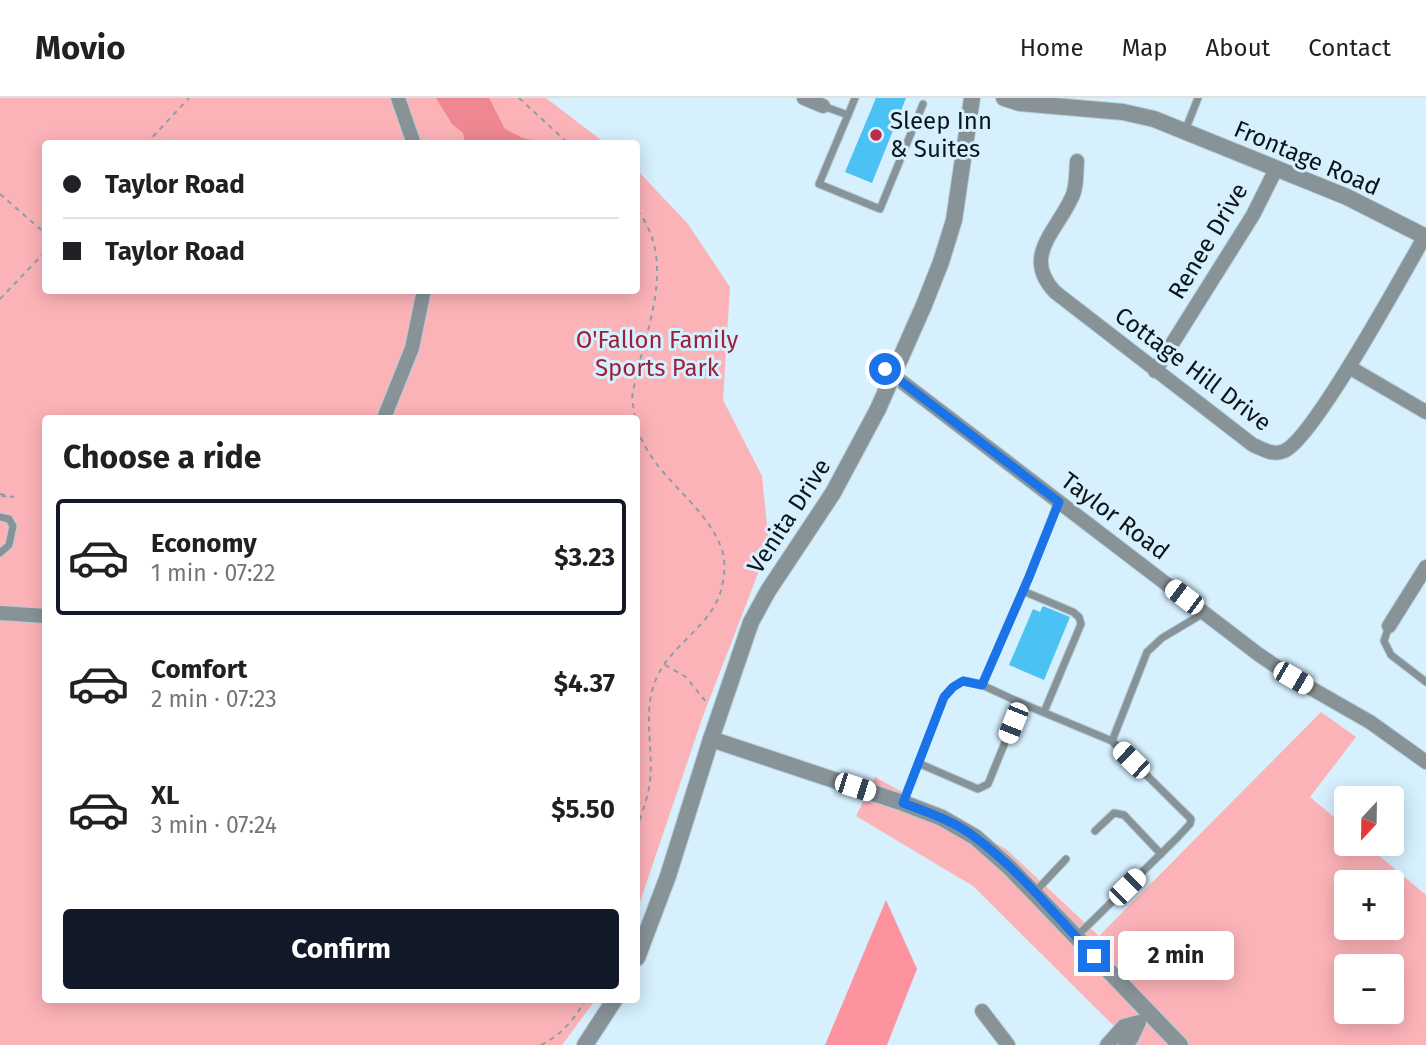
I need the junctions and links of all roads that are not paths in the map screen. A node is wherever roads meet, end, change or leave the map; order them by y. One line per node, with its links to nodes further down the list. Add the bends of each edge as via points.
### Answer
1 (398, 98): 12 (street)
2 (804, 98): 9 (street)
3 (855, 98): 10 (lane)
4 (972, 98): 35 (street, Venita Drive, bridge, via 954,220 924,305 878,409 833,493 751,622)
5 (1004, 98): 7 (street, Frontage Road, via 1020,103)
6 (1198, 98): 11 (lane)
7 (1096, 103): 11 (street, Frontage Road)
8 (923, 104): 10 (lane, via 880,209 819,184)
9 (823, 106): 10 (lane)
10 (848, 115)
11 (1185, 131): 14 (street, Frontage Road)
12 (413, 140)
13 (1077, 161): 19 (street, Cottage Hill Drive, via 1073,196 1043,248 1041,272 1055,292)
14 (1276, 169): 15 (street, Frontage Road); 19 (street, Renee Drive)
15 (1426, 236): 17 (street, Cottage Hill Drive)
16 (423, 294): 21 (street, via 412,348)
17 (1349, 367): 19 (street, Cottage Hill Drive, via 1301,439 1284,452 1253,445); 20 (street)
18 (885, 369): 22 (street, Taylor Road)
19 (1156, 371)
20 (1426, 412)
21 (385, 415)
22 (1059, 502): 26 (lane); 28 (street, Taylor Road)
23 (0, 517): 24 (lane, via 13,526 9,545)
24 (0, 553)
25 (1426, 567): 30 (street)
26 (1023, 591): 32 (lane); 34 (lane, via 1073,612 1081,624)
27 (0, 613): 29 (street)
28 (1204, 613): 36 (lane, via 1147,652); 37 (street, Taylor Road, via 1293,678 1370,722)
29 (42, 616)
30 (1389, 626): 31 (lane, via 1384,641 1391,655)
31 (1426, 682)
32 (982, 685): 33 (lane); 38 (lane, via 963,681 944,697)
33 (1021, 702): 34 (lane); 38 (lane, via 983,788)
34 (1044, 712): 36 (lane)
35 (711, 739): 39 (street); 45 (street, Venita Drive)
36 (1112, 741): 41 (lane, via 1191,819)
37 (1426, 762)
38 (918, 763): 39 (lane)
39 (903, 803): 43 (street, via 975,837)
40 (1095, 831): 41 (lane, via 1114,813 1124,815)
41 (1161, 854): 44 (lane)
42 (1066, 859): 43 (lane)
43 (1034, 893): 44 (street)
44 (1076, 937): 48 (street)
45 (640, 950)
46 (612, 1003): 49 (street)
47 (982, 1012): 50 (street)
48 (1144, 1017): 51 (street, via 1124,1026); 52 (street); 53 (street)
49 (585, 1045)
50 (1008, 1045)
51 (1107, 1045)
52 (1125, 1045)
53 (1180, 1045)

